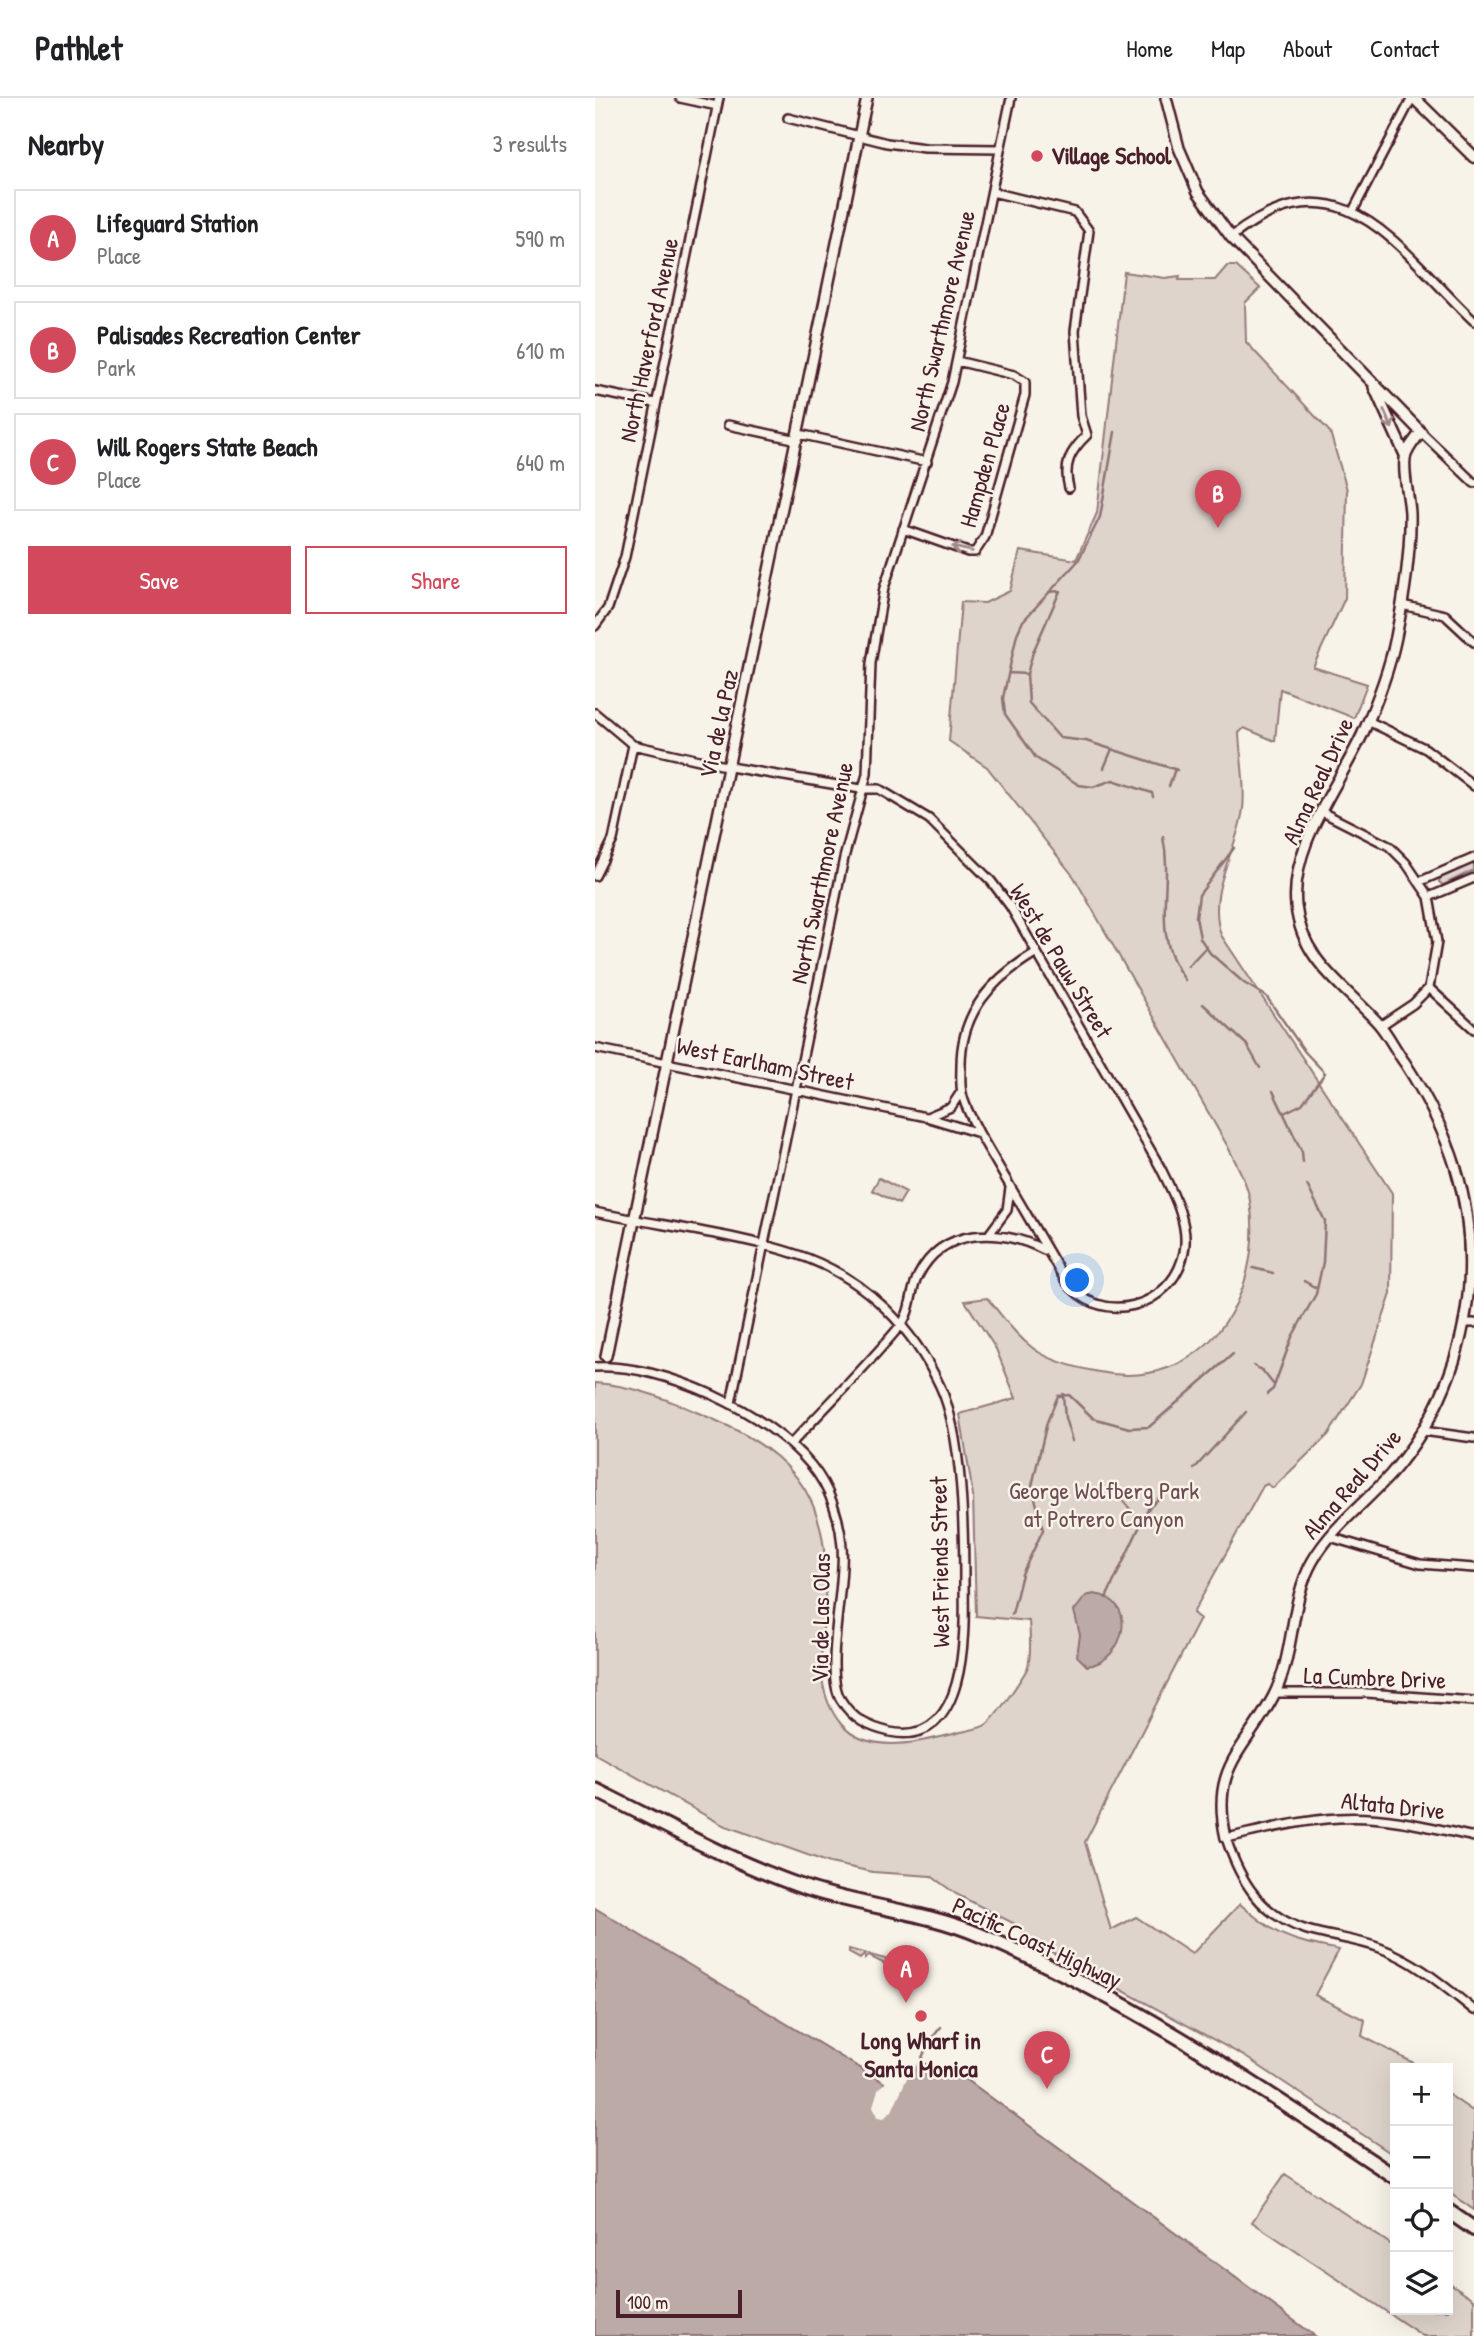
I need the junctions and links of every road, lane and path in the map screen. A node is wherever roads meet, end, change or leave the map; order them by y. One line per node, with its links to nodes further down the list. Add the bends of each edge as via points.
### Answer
1 (680, 98): 6 (street)
2 (867, 98): 8 (street, Via de la Paz)
3 (1011, 98): 9 (street, North Swarthmore Avenue)
4 (1166, 98): 13 (street, via 1179,148 1198,191)
5 (1413, 98): 10 (main road); 12 (street)
6 (718, 102): 18 (street, North Haverford Avenue)
7 (788, 118): 8 (street)
8 (859, 135): 9 (street, via 925,148); 21 (street, Via de la Paz)
9 (1000, 149): 11 (street, North Swarthmore Avenue)
10 (1474, 157)
11 (992, 192): 15 (street, North Swarthmore Avenue); 25 (street, via 1075,212 1089,230 1075,331 1081,416 1087,435 1067,462)
12 (1353, 211): 13 (street, via 1319,202 1288,204); 14 (street, via 1365,216)
13 (1231, 237): 16 (street)
14 (1474, 321)
15 (957, 361): 23 (street, North Swarthmore Avenue); 26 (street, Hampden Place, one-way to 26, via 1020,377 1026,388 985,537 975,552 968,552)
16 (1371, 382): 20 (street); 22 (street, one-way to 22)
17 (595, 391): 18 (street)
18 (655, 403): 28 (street, North Haverford Avenue, via 625,557 608,608)
19 (728, 425): 21 (street)
20 (1421, 432): 22 (street); 24 (street)
21 (799, 437): 23 (street); 33 (street, Via de la Paz)
22 (1405, 455): 27 (street, Alma Real Drive, via 1410,514)
23 (927, 462): 26 (street, North Swarthmore Avenue)
24 (1474, 483)
25 (1069, 488)
26 (903, 529): 34 (street, North Swarthmore Avenue, via 884,588 871,663)
27 (1402, 605): 29 (street, via 1445,615); 31 (street, Alma Real Drive, via 1380,694)
28 (595, 626)
29 (1474, 642)
30 (595, 713): 32 (street)
31 (1368, 721): 35 (street, via 1426,749); 38 (street, Alma Real Drive)
32 (633, 745): 33 (street); 40 (street, via 613,840)
33 (730, 767): 36 (street); 49 (street, Via de la Paz)
34 (866, 774): 36 (street, North Swarthmore Avenue); 37 (street)
35 (1474, 786)
36 (861, 789): 37 (street); 50 (street, North Swarthmore Avenue)
37 (879, 789): 44 (street, West de Pauw Street, via 929,819 969,857 1010,906)
38 (1322, 812): 42 (street, via 1389,846); 46 (street, Alma Real Drive, via 1297,877 1296,905 1302,932 1325,973)
39 (1474, 858): 42 (street)
40 (595, 876)
41 (1474, 878): 43 (street)
42 (1421, 881): 43 (street)
43 (1429, 897): 45 (street, via 1437,942)
44 (1035, 953): 51 (street, via 987,989 971,1016 961,1058); 60 (street, West de Pauw Street, via 1159,1165 1174,1195 1185,1250 1180,1266 1161,1292 1146,1302 1114,1308 1098,1306 1073,1292)
45 (1429, 988): 46 (street); 47 (street)
46 (1380, 1026): 56 (street, Alma Real Drive, via 1432,1105)
47 (1474, 1029)
48 (595, 1048): 49 (street, West Earlham Street)
49 (667, 1063): 50 (street, West Earlham Street); 57 (street, Via de la Paz)
50 (796, 1091): 52 (street, West Earlham Street); 59 (street, North Swarthmore Avenue)
51 (961, 1092): 52 (street, via 951,1107); 53 (street)
52 (926, 1117): 53 (street, West Earlham Street)
53 (979, 1133): 54 (street)
54 (1010, 1187): 58 (street, via 1007,1210); 60 (street)
55 (595, 1212): 57 (street, West Friends Street)
56 (1471, 1214): 62 (street, Alma Real Drive)
57 (636, 1221): 59 (street, West Friends Street); 63 (street, Via de la Paz)
58 (992, 1231): 60 (street); 61 (street, via 960,1239 932,1258 918,1273)
59 (765, 1246): 61 (street, West Friends Street, via 807,1258 843,1276); 65 (street, North Swarthmore Avenue)
60 (1046, 1251)
61 (902, 1323): 68 (street); 73 (street, West Friends Street, via 941,1388 951,1426 961,1486 964,1614 960,1671 947,1710 933,1723)
62 (1469, 1323): 66 (street, Alma Real Drive)
63 (606, 1356)
64 (595, 1367): 65 (street, Via de Las Olas, via 661,1376)
65 (731, 1403): 68 (street, Via de Las Olas)
66 (1423, 1430): 67 (street); 69 (street, Alma Real Drive, via 1390,1475)
67 (1474, 1438)
68 (791, 1444): 73 (street, Via de Las Olas, via 813,1467 837,1516 842,1594 834,1662 836,1692 867,1727)
69 (1330, 1536): 70 (street, via 1420,1564); 71 (street, Alma Real Drive, via 1301,1586)
70 (1474, 1568)
71 (1275, 1693): 72 (street, La Cumbre Drive, via 1367,1693); 76 (street, Alma Real Drive, via 1225,1777 1222,1810)
72 (1474, 1701)
73 (899, 1734)
74 (595, 1790): 78 (highway, Pacific Coast Highway, via 775,1877 939,1920 1020,1953 1187,2042)
75 (1474, 1837): 76 (street, Altata Drive, via 1419,1824 1340,1818)
76 (1226, 1838): 77 (street, via 1237,1871 1266,1908 1307,1930 1369,1945 1413,1964)
77 (1474, 2010)
78 (1390, 2174)
79 (1453, 2214): 80 (highway)
80 (1474, 2229)

